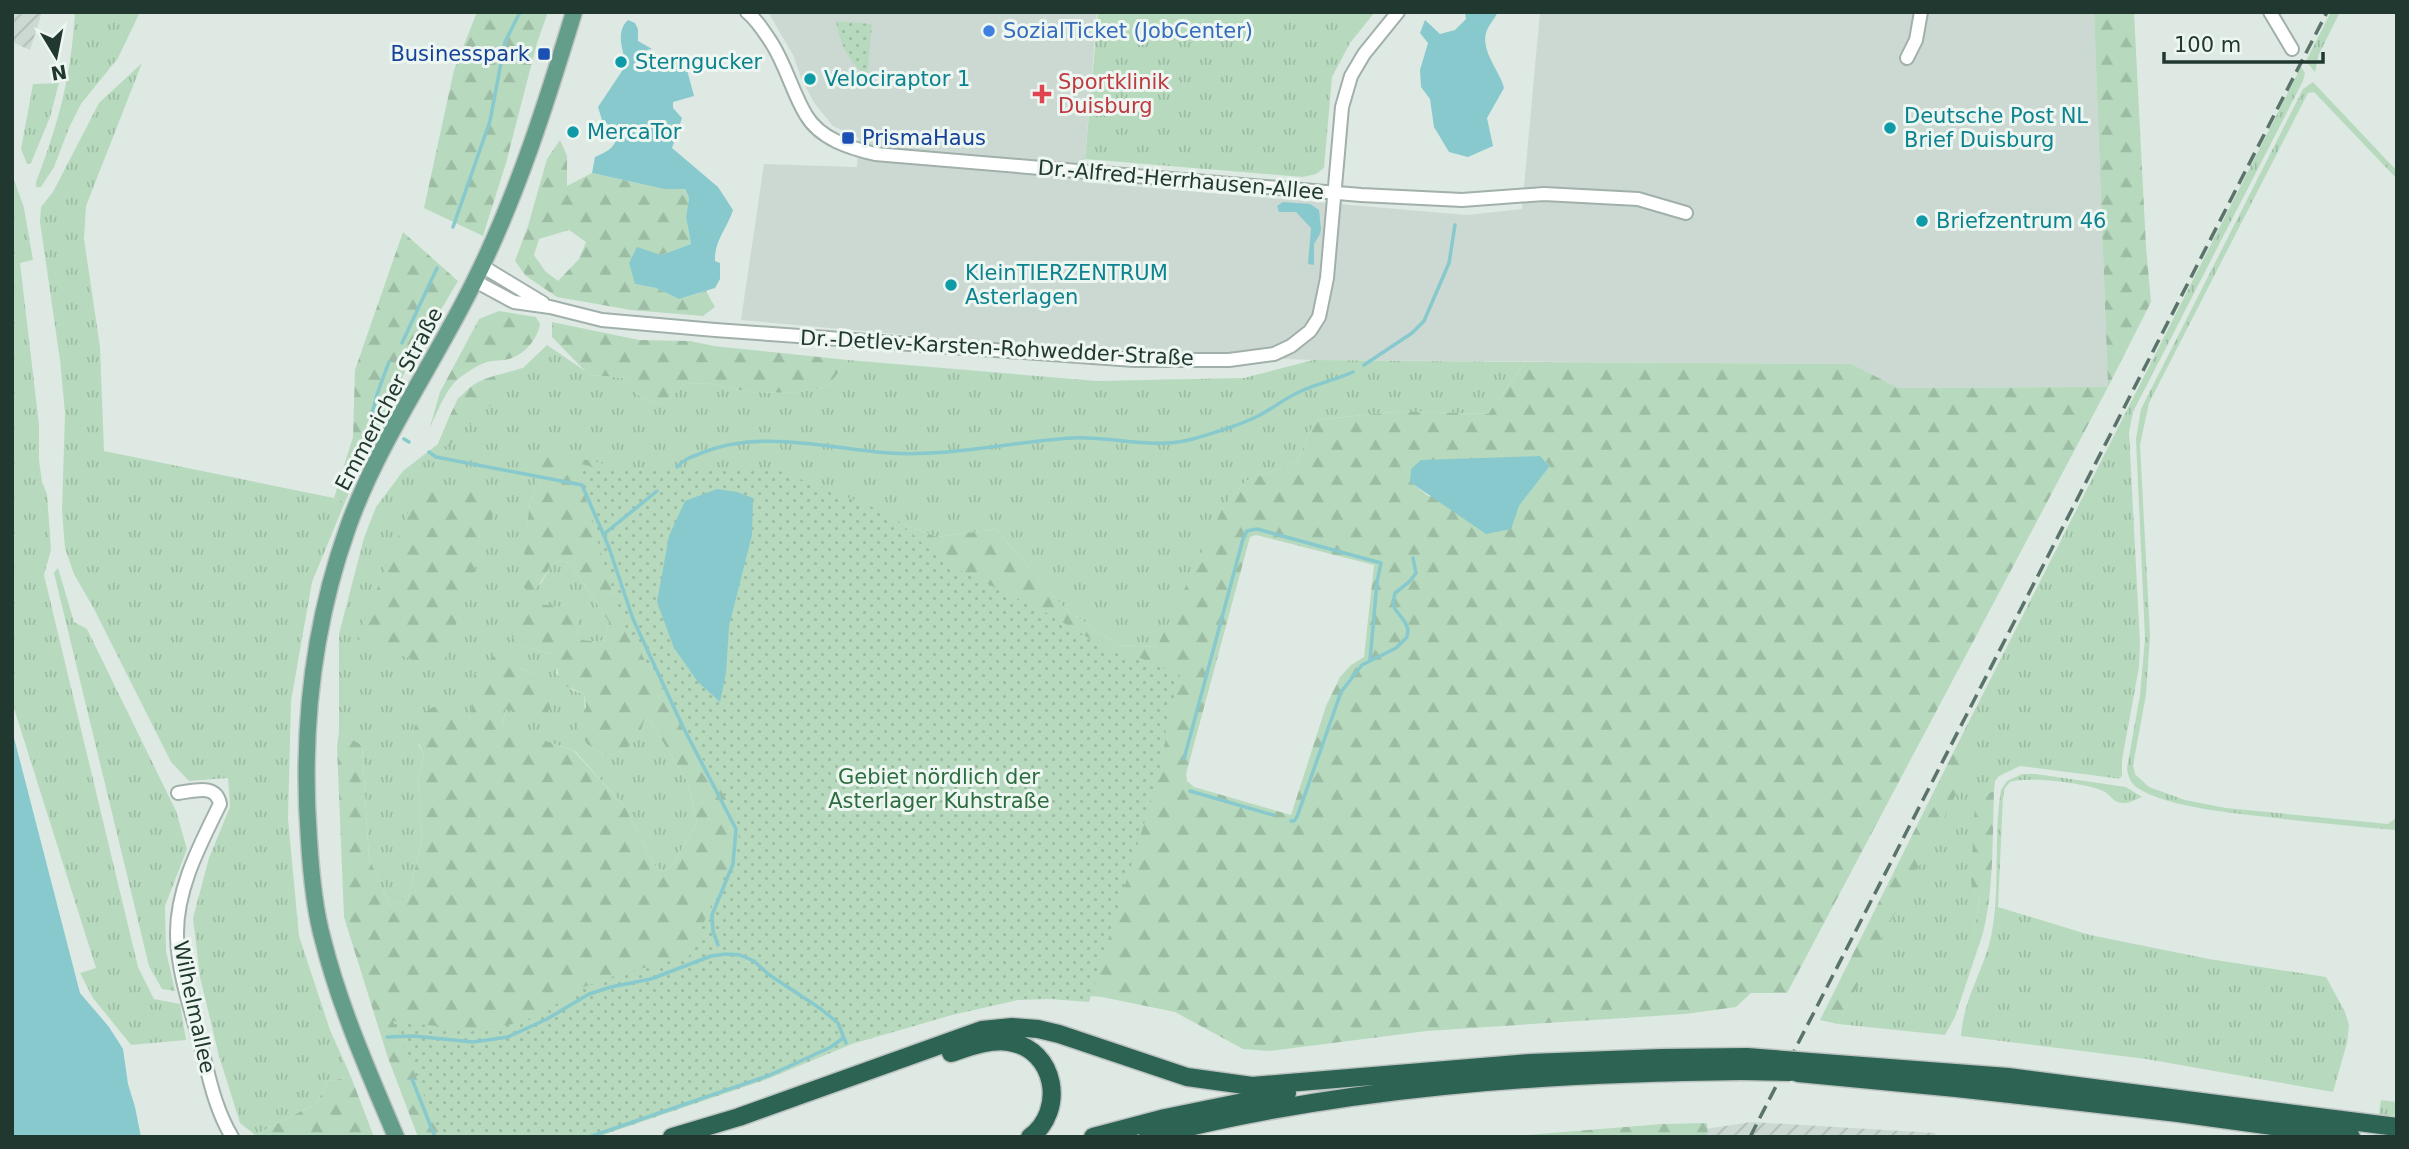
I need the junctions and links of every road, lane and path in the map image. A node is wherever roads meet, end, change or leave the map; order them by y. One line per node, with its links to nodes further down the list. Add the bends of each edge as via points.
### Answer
1 (574, 12): 10 (main road, Emmericher Straße, via 520,177)
2 (747, 12): 8 (street, Dr.-Alfred-Herrhausen-Allee, via 782,59 807,117 830,138 851,148 905,157)
3 (1398, 12): 8 (street, Dr.-Detlev-Karsten-Rohwedder-Straße, via 1351,76 1342,107)
4 (1922, 12): 7 (street)
5 (2270, 12): 6 (street)
6 (2292, 50)
7 (1907, 58)
8 (1335, 192): 9 (street, Dr.-Alfred-Herrhausen-Allee, via 1462,200 1544,194 1637,199); 10 (street, Dr.-Detlev-Karsten-Rohwedder-Straße, via 1328,278 1319,317 1310,331 1291,345 1274,354 1245,359 1135,360 602,320 550,307)
9 (1686, 213)
10 (478, 274): 17 (main road, Emmericher Straße, via 376,461 348,525 317,639 307,723 308,834 322,937 345,1012)
11 (178, 793): 16 (street, Wilhelmallee, via 213,791 220,804 184,888 177,933 178,954 212,1091)
12 (1745, 1064): 13 (highway, via 1662,1058); 14 (highway, bridge); 22 (highway, via 1394,1092 1273,1110)
13 (1366, 1077): 18 (highway, via 1252,1086 1186,1077 1059,1034 1012,1027 969,1034); 21 (highway)
14 (1948, 1079): 15 (highway, via 2008,1077); 23 (highway)
15 (2397, 1127)
16 (232, 1137)
17 (396, 1137)
18 (672, 1137)
19 (698, 1137): 20 (highway, via 992,1042 1023,1047 1048,1071 1052,1106)
20 (1030, 1137)
21 (1093, 1137)
22 (1148, 1137)
23 (2351, 1137)

